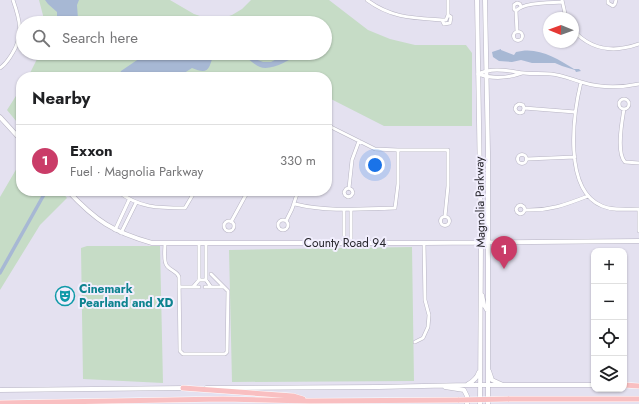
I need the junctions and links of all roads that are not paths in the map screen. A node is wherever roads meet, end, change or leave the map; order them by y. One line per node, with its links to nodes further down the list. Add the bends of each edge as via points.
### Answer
1 (13, 0): 11 (street)
2 (367, 0): 12 (street, via 385,11 400,16)
3 (448, 0): 10 (street)
4 (477, 0): 20 (main road, Magnolia Parkway)
5 (485, 0): 18 (main road, Magnolia Parkway)
6 (608, 0): 7 (street, via 613,6)
7 (616, 0)
8 (562, 1): 9 (street); 13 (street, via 521,7 517,3 514,5)
9 (565, 12)
10 (448, 15): 12 (street); 12 (street, via 451,17 450,23 444,24)
11 (18, 16)
12 (444, 20)
13 (518, 32)
14 (579, 35): 15 (street, via 589,43 602,48 617,49)
15 (639, 44)
16 (16, 48): 17 (street, via 5,65)
17 (0, 68)
18 (486, 70): 19 (street); 20 (street); 21 (main road, Magnolia Parkway)
19 (524, 73): 21 (street, via 515,76); 22 (street, via 551,74)
20 (478, 74): 21 (street); 35 (main road, Magnolia Parkway)
21 (486, 77): 33 (main road, Magnolia Parkway)
22 (581, 82): 23 (street, via 613,87); 26 (street)
23 (639, 84)
24 (524, 108): 26 (street)
25 (624, 109): 36 (street, via 620,136 622,156 625,162)
26 (576, 112): 32 (street)
27 (0, 117): 29 (main road)
28 (332, 128): 30 (street)
29 (16, 135)
30 (359, 141): 31 (street, via 375,149); 37 (street, via 352,160)
31 (398, 150): 49 (street, via 395,208); 51 (street, via 448,150)
32 (575, 157): 34 (street); 43 (street, via 578,178)
33 (488, 159): 35 (main road); 65 (main road, Magnolia Parkway)
34 (527, 159)
35 (480, 160): 64 (main road, Magnolia Parkway)
36 (639, 163)
37 (349, 188)
38 (73, 196): 54 (main road, County Road 94, via 92,215)
39 (124, 196): 44 (street)
40 (192, 196): 45 (street, via 185,208 156,208)
41 (245, 196): 53 (street)
42 (296, 196): 46 (street)
43 (588, 196): 47 (street, via 608,208); 50 (street, via 557,208)
44 (129, 200): 45 (street); 54 (street)
45 (136, 203): 56 (street)
46 (294, 204): 48 (street, via 310,208); 52 (street)
47 (639, 209): 55 (street)
48 (344, 210): 49 (street); 61 (street)
49 (351, 210): 62 (street)
50 (525, 210)
51 (445, 216)
52 (286, 221)
53 (231, 222)
54 (115, 230): 56 (main road, County Road 94)
55 (639, 231)
56 (122, 233): 58 (main road, County Road 94, via 152,243)
57 (639, 241): 65 (main road, County Road 94)
58 (165, 243): 59 (main road, County Road 94); 75 (street, via 165,263 178,274)
59 (199, 243): 60 (main road, County Road 94); 67 (street)
60 (206, 243): 61 (main road, County Road 94); 68 (street)
61 (344, 243): 62 (main road, County Road 94)
62 (351, 243): 63 (main road, County Road 94)
63 (424, 243): 64 (main road, County Road 94); 77 (street, via 428,327 423,338)
64 (481, 243): 65 (main road, County Road 94); 74 (main road, Magnolia Parkway)
65 (487, 243): 76 (main road, Magnolia Parkway)
66 (211, 274): 69 (street)
67 (199, 280): 68 (street); 70 (street)
68 (206, 280): 73 (street)
69 (224, 286): 73 (street); 75 (street, via 228,291 228,347 225,354 183,354 180,351)
70 (193, 287): 71 (street); 75 (street)
71 (199, 287)
72 (205, 287): 73 (street)
73 (211, 287)
74 (481, 287): 76 (main road); 79 (main road, Magnolia Parkway)
75 (179, 288)
76 (487, 310): 78 (main road, Magnolia Parkway)
77 (415, 342)
78 (488, 365): 85 (main road, Magnolia Parkway); 86 (main road, via 492,380)
79 (480, 366): 81 (main road, via 478,376); 84 (main road, Magnolia Parkway)
80 (439, 385): 81 (main road); 88 (main road); 94 (main road, via 464,390)
81 (468, 385): 84 (main road)
82 (591, 385): 86 (main road)
83 (627, 385): 87 (highway)
84 (480, 386): 85 (main road); 95 (main road, Magnolia Parkway)
85 (488, 386): 86 (main road); 96 (main road, Magnolia Parkway)
86 (505, 386)
87 (639, 386)
88 (183, 388): 89 (main road); 91 (highway, via 293,396)
89 (0, 390)
90 (639, 399): 91 (highway, bridge)
91 (310, 401): 93 (highway, via 223,399)
92 (0, 403): 93 (highway)
93 (11, 403)
94 (467, 404)
95 (480, 404)
96 (488, 404)

